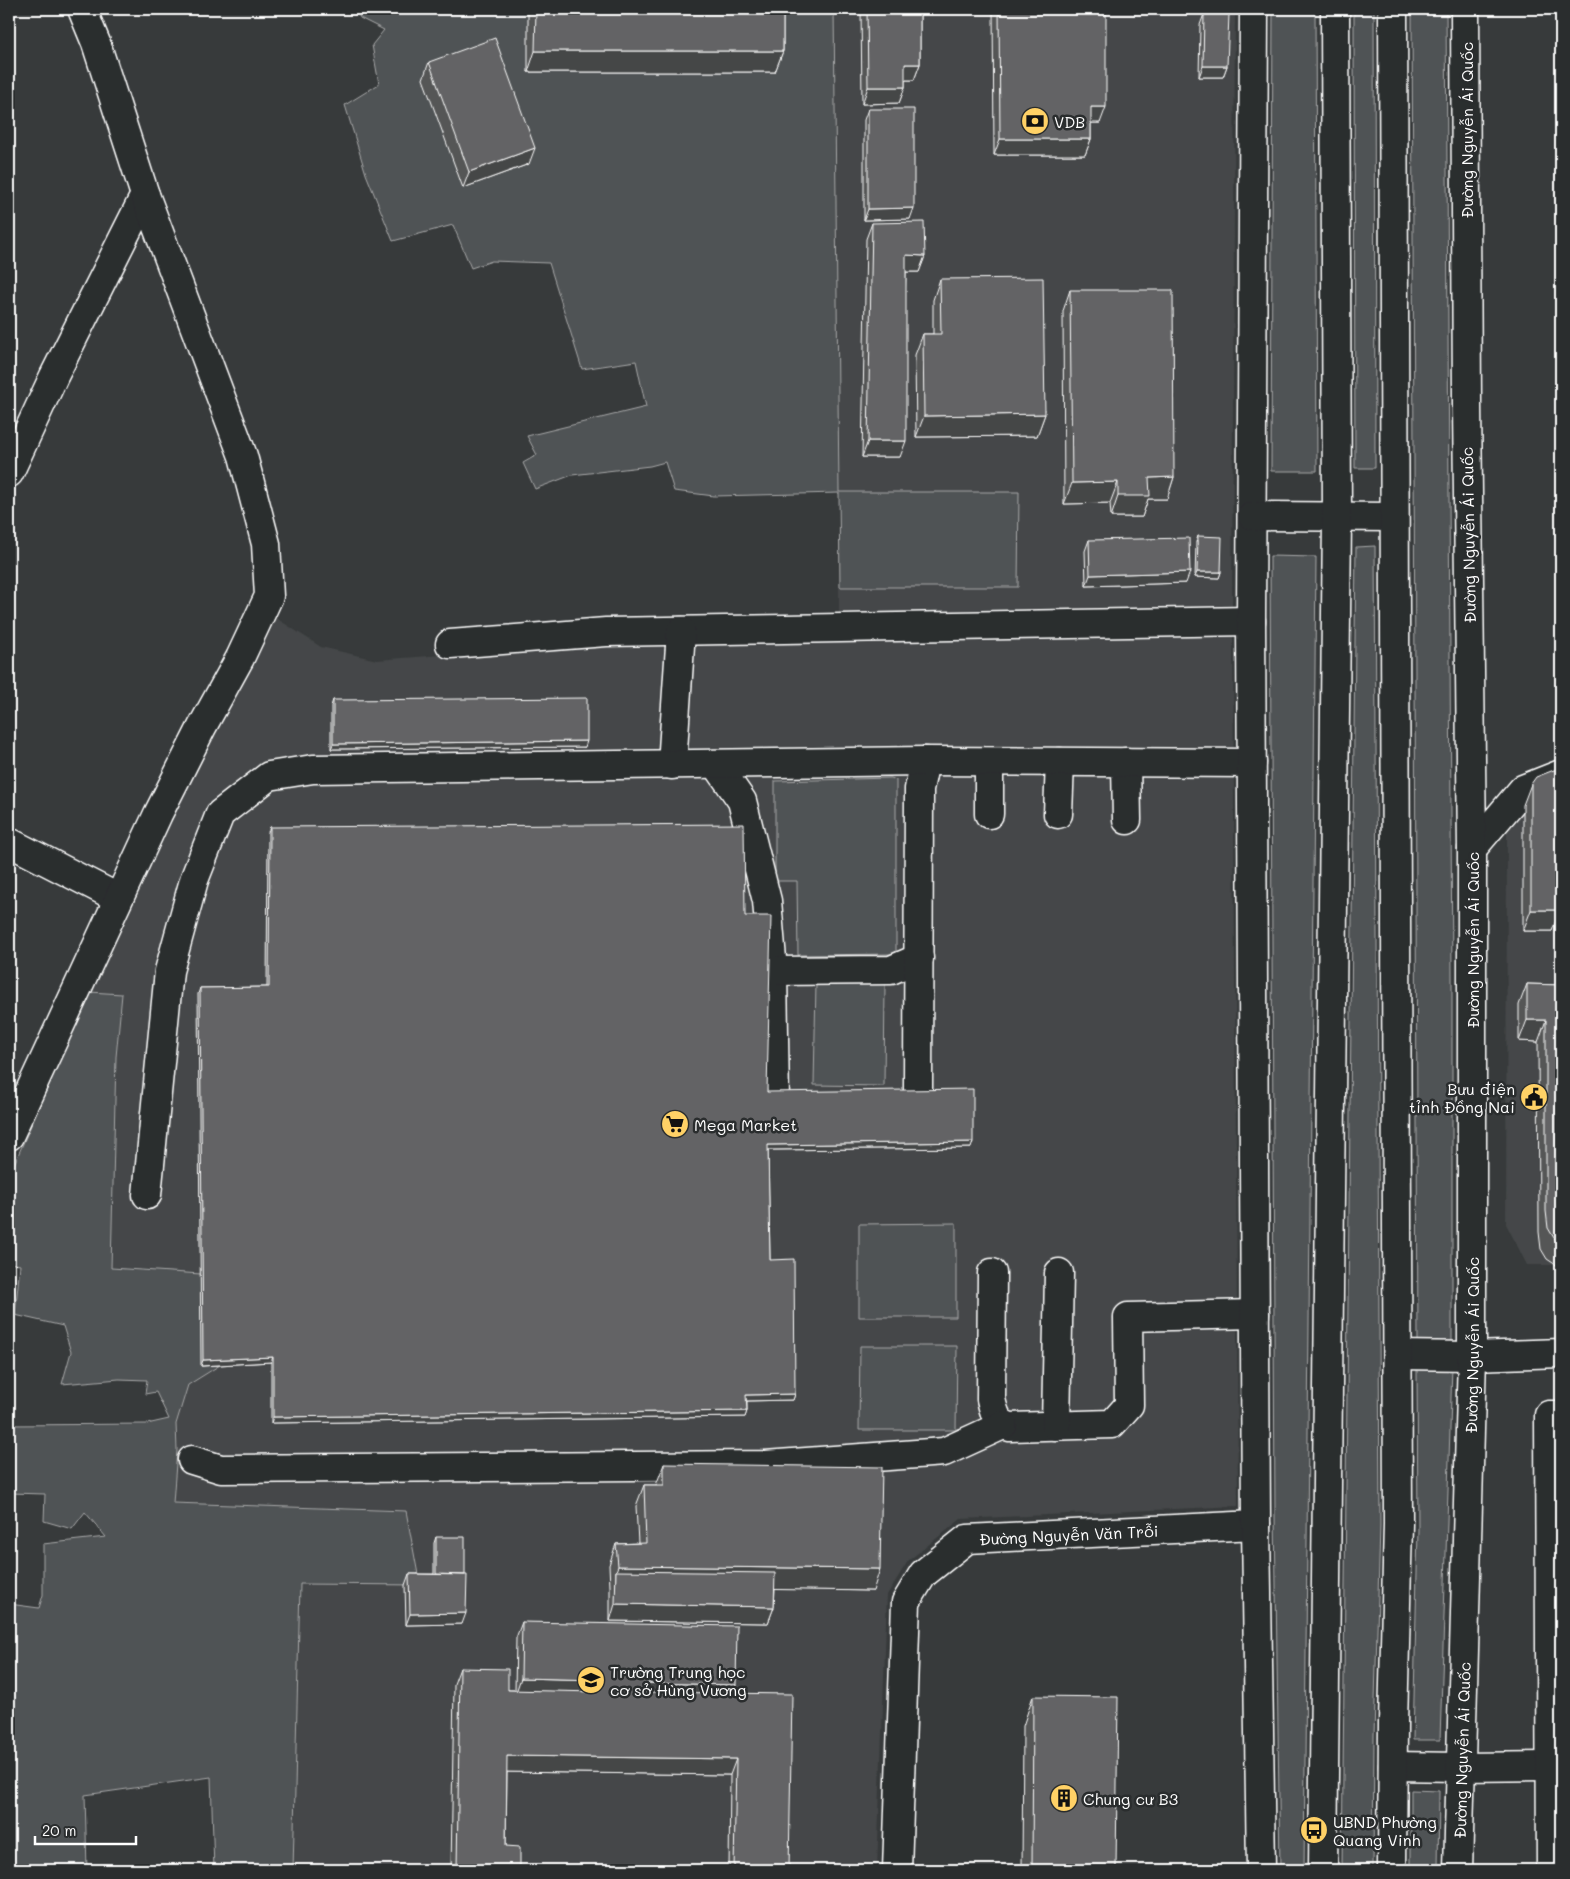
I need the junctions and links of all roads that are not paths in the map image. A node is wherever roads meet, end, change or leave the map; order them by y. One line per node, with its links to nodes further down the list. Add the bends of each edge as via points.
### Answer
1 (82, 9): 6 (main road)
2 (1254, 9): 8 (main road)
3 (1335, 9): 9 (main road)
4 (1393, 9): 10 (main road)
5 (1465, 9): 26 (main road, Đường Nguyễn Ái Quốc)
6 (146, 195): 7 (main road, via 54,376); 27 (main road, via 243,456 266,544 269,596)
7 (9, 473)
8 (1252, 516): 9 (main road); 11 (main road)
9 (1337, 517): 10 (main road); 50 (main road)
10 (1394, 517): 38 (main road)
11 (1251, 621): 12 (main road); 18 (main road)
12 (681, 631): 13 (main road, via 606,632); 19 (main road)
13 (450, 644)
14 (925, 762): 15 (main road); 20 (main road); 28 (main road, via 919,789)
15 (989, 762): 16 (main road); 22 (main road)
16 (1060, 762): 17 (main road); 23 (main road)
17 (1126, 762): 18 (main road); 24 (main road)
18 (1252, 763): 36 (main road)
19 (672, 765): 20 (main road); 33 (main road, via 313,769 269,776 220,814 194,880 168,972)
20 (717, 765): 29 (main road, via 742,801 767,901)
21 (1561, 774): 26 (main road, via 1523,789)
22 (989, 814)
23 (1058, 814)
24 (1126, 820)
25 (9, 842): 27 (main road)
26 (1472, 849): 39 (main road, Đường Nguyễn Ái Quốc)
27 (118, 898): 32 (main road)
28 (919, 958): 29 (main road, via 891,970); 30 (main road)
29 (773, 971): 31 (main road)
30 (918, 1090)
31 (774, 1102)
32 (9, 1136)
33 (147, 1195)
34 (992, 1273): 41 (main road, via 991,1399 995,1416)
35 (1060, 1273): 42 (main road)
36 (1255, 1314): 42 (main road, via 1128,1317 1129,1405 1112,1424); 44 (main road)
37 (1561, 1353): 39 (main road)
38 (1398, 1355): 39 (main road); 45 (main road)
39 (1472, 1356): 47 (main road, Đường Nguyễn Ái Quốc)
40 (1561, 1415): 46 (main road, via 1549,1415)
41 (1003, 1425): 42 (main road); 43 (main road, via 944,1452 765,1465 221,1469)
42 (1056, 1426)
43 (192, 1460)
44 (1256, 1525): 48 (main road, Đường Nguyễn Văn Trỗi, via 967,1539 923,1574 906,1602); 49 (main road)
45 (1393, 1766): 47 (main road); 51 (main road)
46 (1550, 1766): 47 (main road); 53 (main road)
47 (1460, 1767): 52 (main road, Đường Nguyễn Ái Quốc)
48 (897, 1870)
49 (1261, 1870)
50 (1323, 1870)
51 (1392, 1870)
52 (1458, 1870)
53 (1551, 1870)

